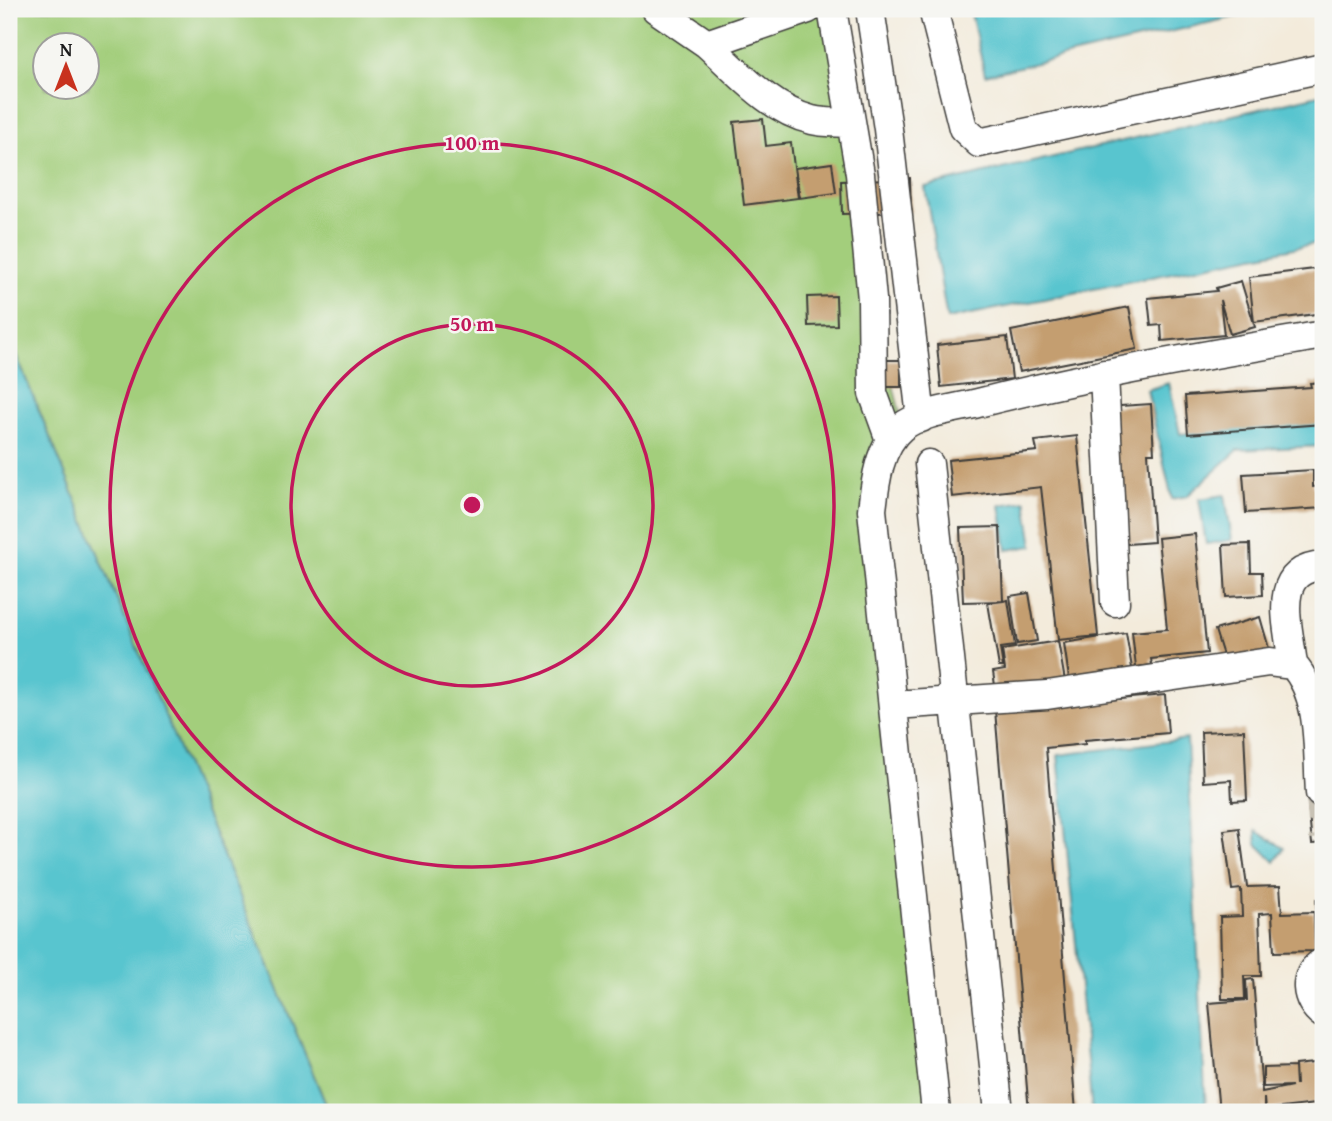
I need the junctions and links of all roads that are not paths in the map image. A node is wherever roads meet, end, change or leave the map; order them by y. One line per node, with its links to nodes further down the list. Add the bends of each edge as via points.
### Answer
1 (656, 9): 6 (street)
2 (808, 9): 6 (street)
3 (832, 9): 8 (street)
4 (870, 9): 9 (street)
5 (933, 9): 7 (street, via 963,128 979,143)
6 (707, 44): 8 (street, via 788,112)
7 (1323, 68)
8 (852, 129): 9 (street); 13 (street, via 872,299 873,393)
9 (888, 129): 12 (street)
10 (1323, 335): 11 (street)
11 (1104, 374): 12 (street); 16 (street)
12 (920, 418): 13 (street, via 903,426)
13 (890, 440): 19 (street, via 876,475 872,510)
14 (929, 464): 18 (street)
15 (1323, 566): 17 (street, via 1301,569 1286,590)
16 (1115, 602)
17 (1293, 665): 18 (street, via 1269,662 1047,695); 20 (street, via 1305,678 1312,701)
18 (956, 702): 19 (street); 24 (street)
19 (894, 705): 23 (street)
20 (1320, 793)
21 (1323, 962): 22 (street, via 1309,978 1308,994 1312,1006)
22 (1323, 1014)
23 (936, 1112)
24 (999, 1112)

